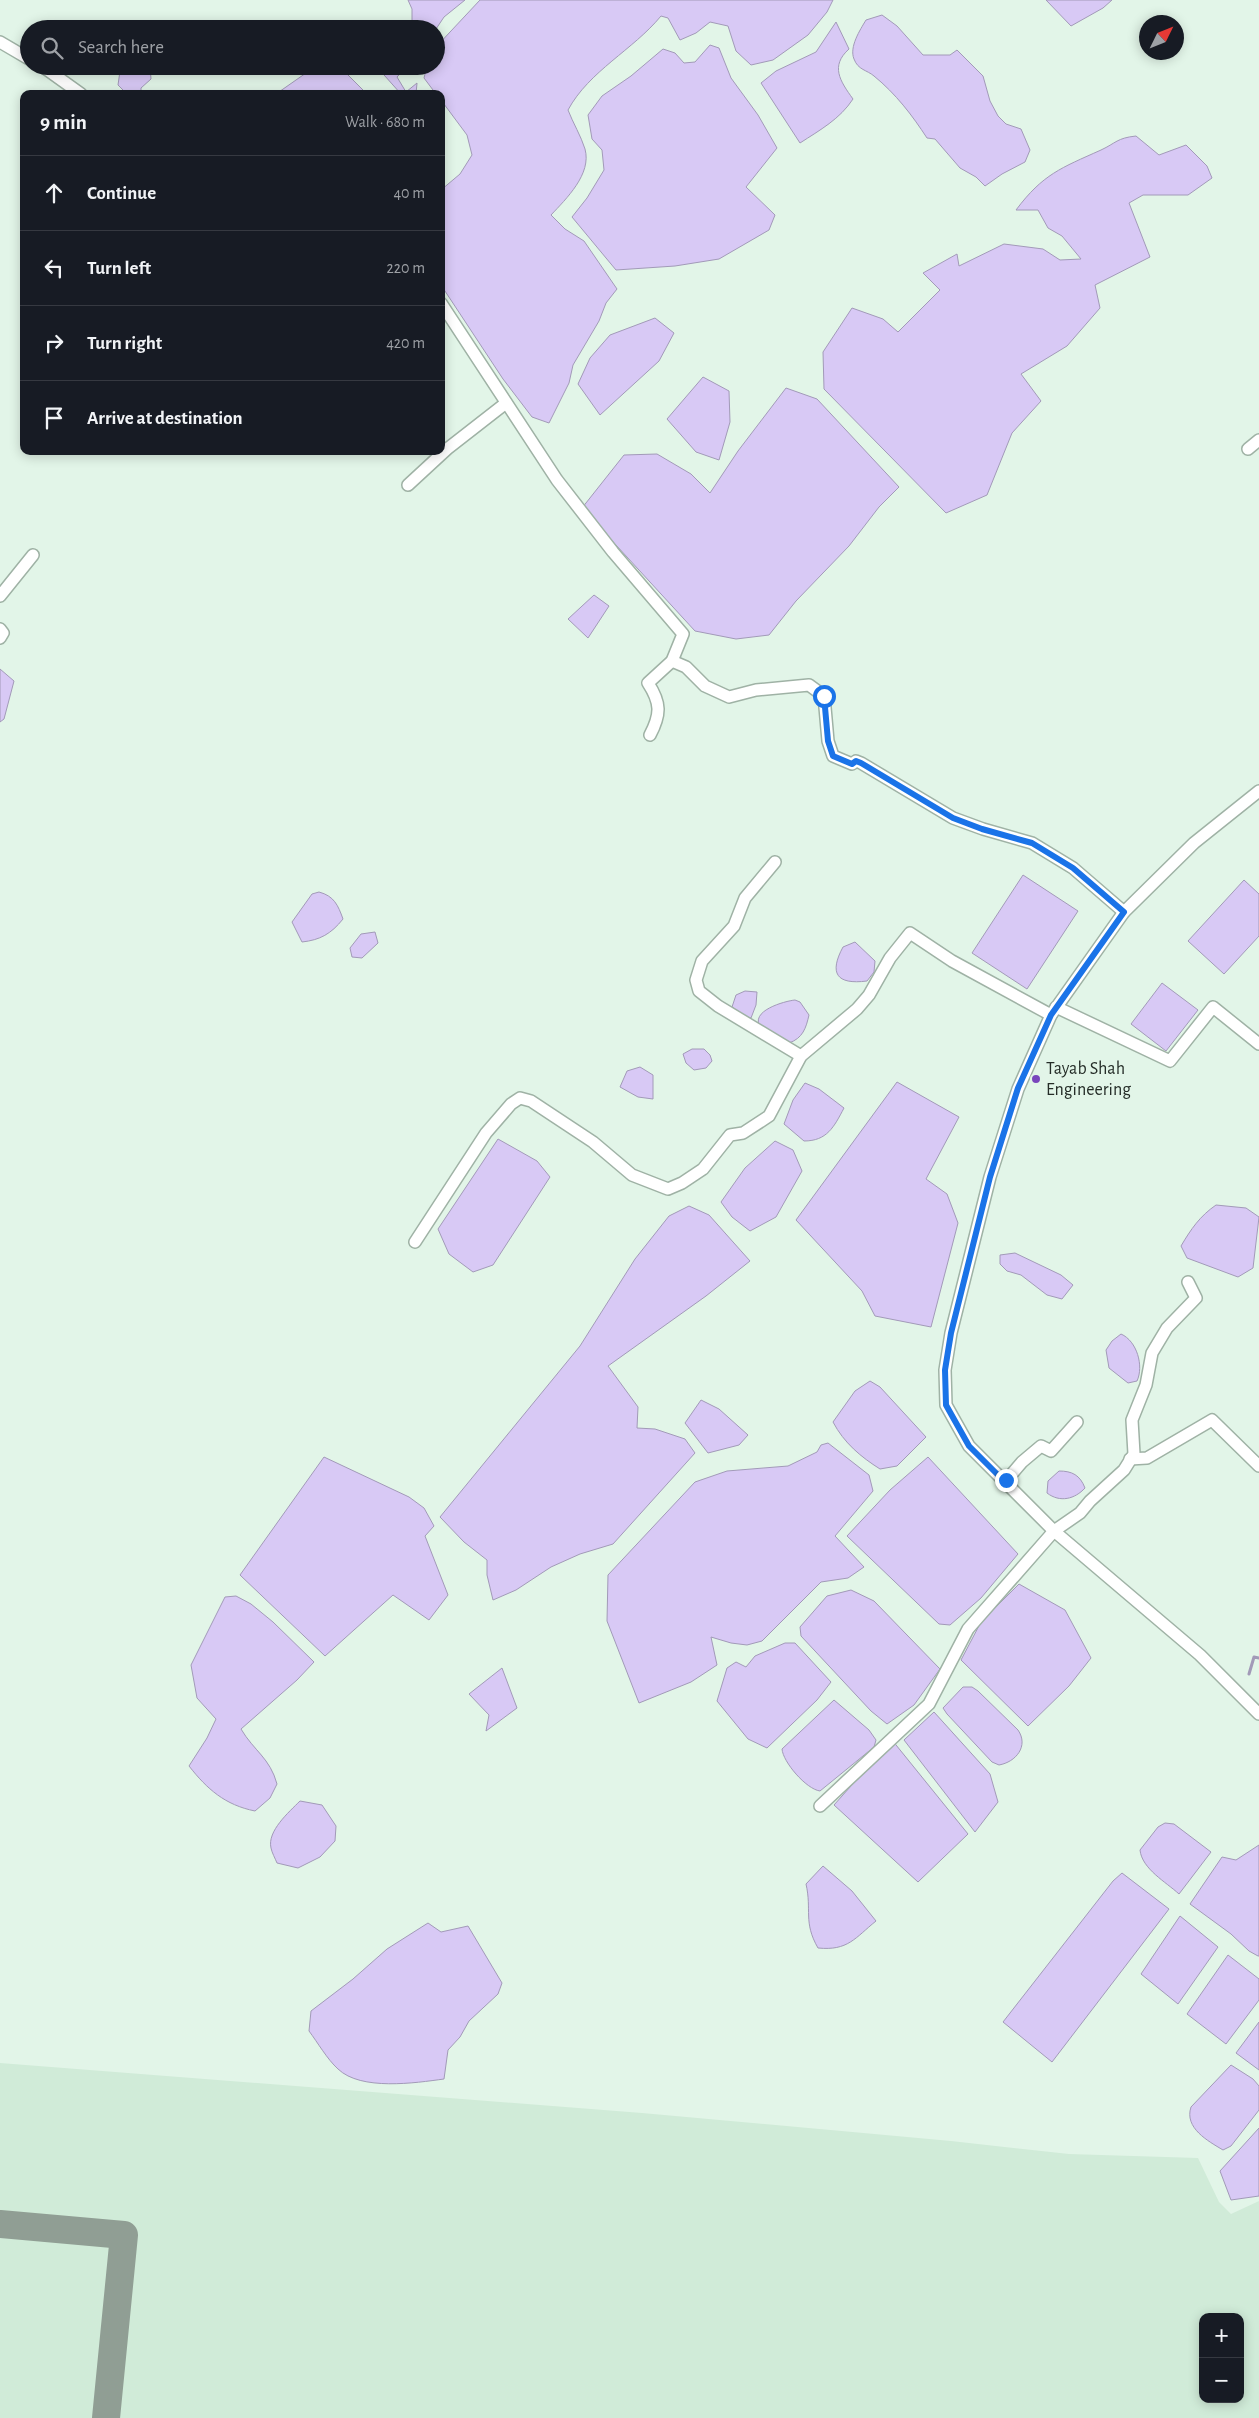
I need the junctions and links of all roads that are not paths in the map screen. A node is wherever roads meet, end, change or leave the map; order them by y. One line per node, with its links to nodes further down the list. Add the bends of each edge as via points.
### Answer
1 (0, 42): 2 (street)
2 (20, 54)
3 (55, 75): 4 (street)
4 (75, 90)
5 (445, 309): 6 (street)
6 (506, 403): 9 (street); 16 (street, via 574,502 681,631 683,636)
7 (1259, 440): 8 (street)
8 (1248, 449)
9 (445, 451)
10 (440, 455): 11 (street)
11 (408, 485)
12 (33, 555): 13 (street)
13 (0, 596)
14 (0, 628): 15 (street, via 3,633)
15 (0, 638)
16 (672, 661): 17 (street, via 648,683 657,697 658,719); 20 (street, via 686,667 705,686 729,697 756,690 809,685 824,696 828,741 833,756 852,764 856,761 861,763 953,818 1032,843 1073,868)
17 (650, 735)
18 (1259, 792): 20 (street, via 1194,843)
19 (775, 862): 23 (street, via 745,898 734,926 702,961 696,980 698,991 718,1006)
20 (1124, 912): 21 (street)
21 (1053, 1011): 22 (street, via 1170,1061 1213,1007); 23 (street, via 952,961 910,933 857,1009); 29 (street, via 1018,1088 990,1177 951,1333 945,1370 946,1405 969,1446)
22 (1259, 1044)
23 (801, 1056): 24 (street, via 768,1116 742,1133 730,1135 704,1169 668,1189 632,1175 593,1142 531,1101 520,1098 486,1134)
24 (415, 1242)
25 (1188, 1282): 27 (street, via 1196,1298 1167,1328 1152,1353 1146,1384 1132,1420 1134,1454)
26 (1078, 1422): 29 (street, via 1051,1451 1041,1446)
27 (1130, 1460): 28 (street, via 1147,1458 1212,1420); 30 (street, via 1080,1514)
28 (1259, 1466)
29 (1005, 1482): 30 (street)
30 (1054, 1531): 31 (street, via 1200,1655); 32 (street, via 968,1629 929,1704)
31 (1259, 1714)
32 (820, 1806)

